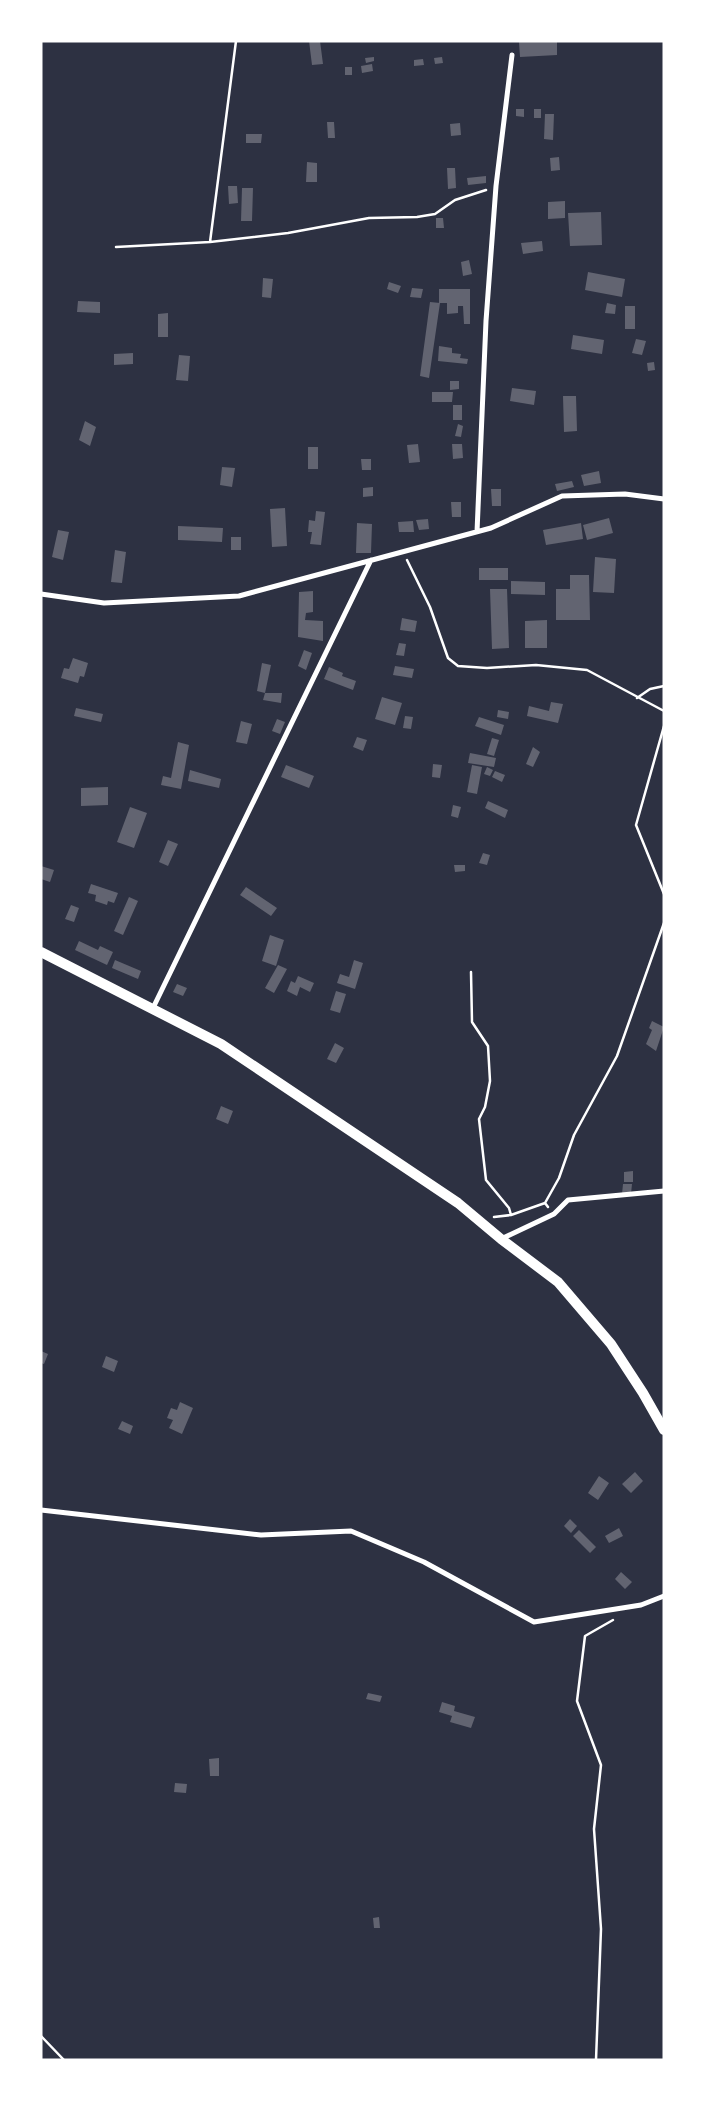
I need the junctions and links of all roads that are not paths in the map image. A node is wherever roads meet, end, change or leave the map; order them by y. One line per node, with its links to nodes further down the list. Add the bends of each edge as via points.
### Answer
1 (512, 55): 3 (street, via 496,186 486,321)
2 (664, 499): 3 (street, via 625,494 562,496)
3 (477, 532): 4 (street)
4 (370, 560): 5 (street, via 239,596 104,602); 7 (street)
5 (41, 594)
6 (41, 952): 7 (main road)
7 (153, 1008): 9 (main road, via 221,1044 458,1203)
8 (664, 1191): 9 (street, via 568,1200 554,1214)
9 (500, 1239): 10 (main road, via 558,1282 611,1344)
10 (664, 1430)
11 (41, 1510): 12 (street, via 262,1535 351,1531 424,1562 534,1622 641,1605)
12 (664, 1596)

